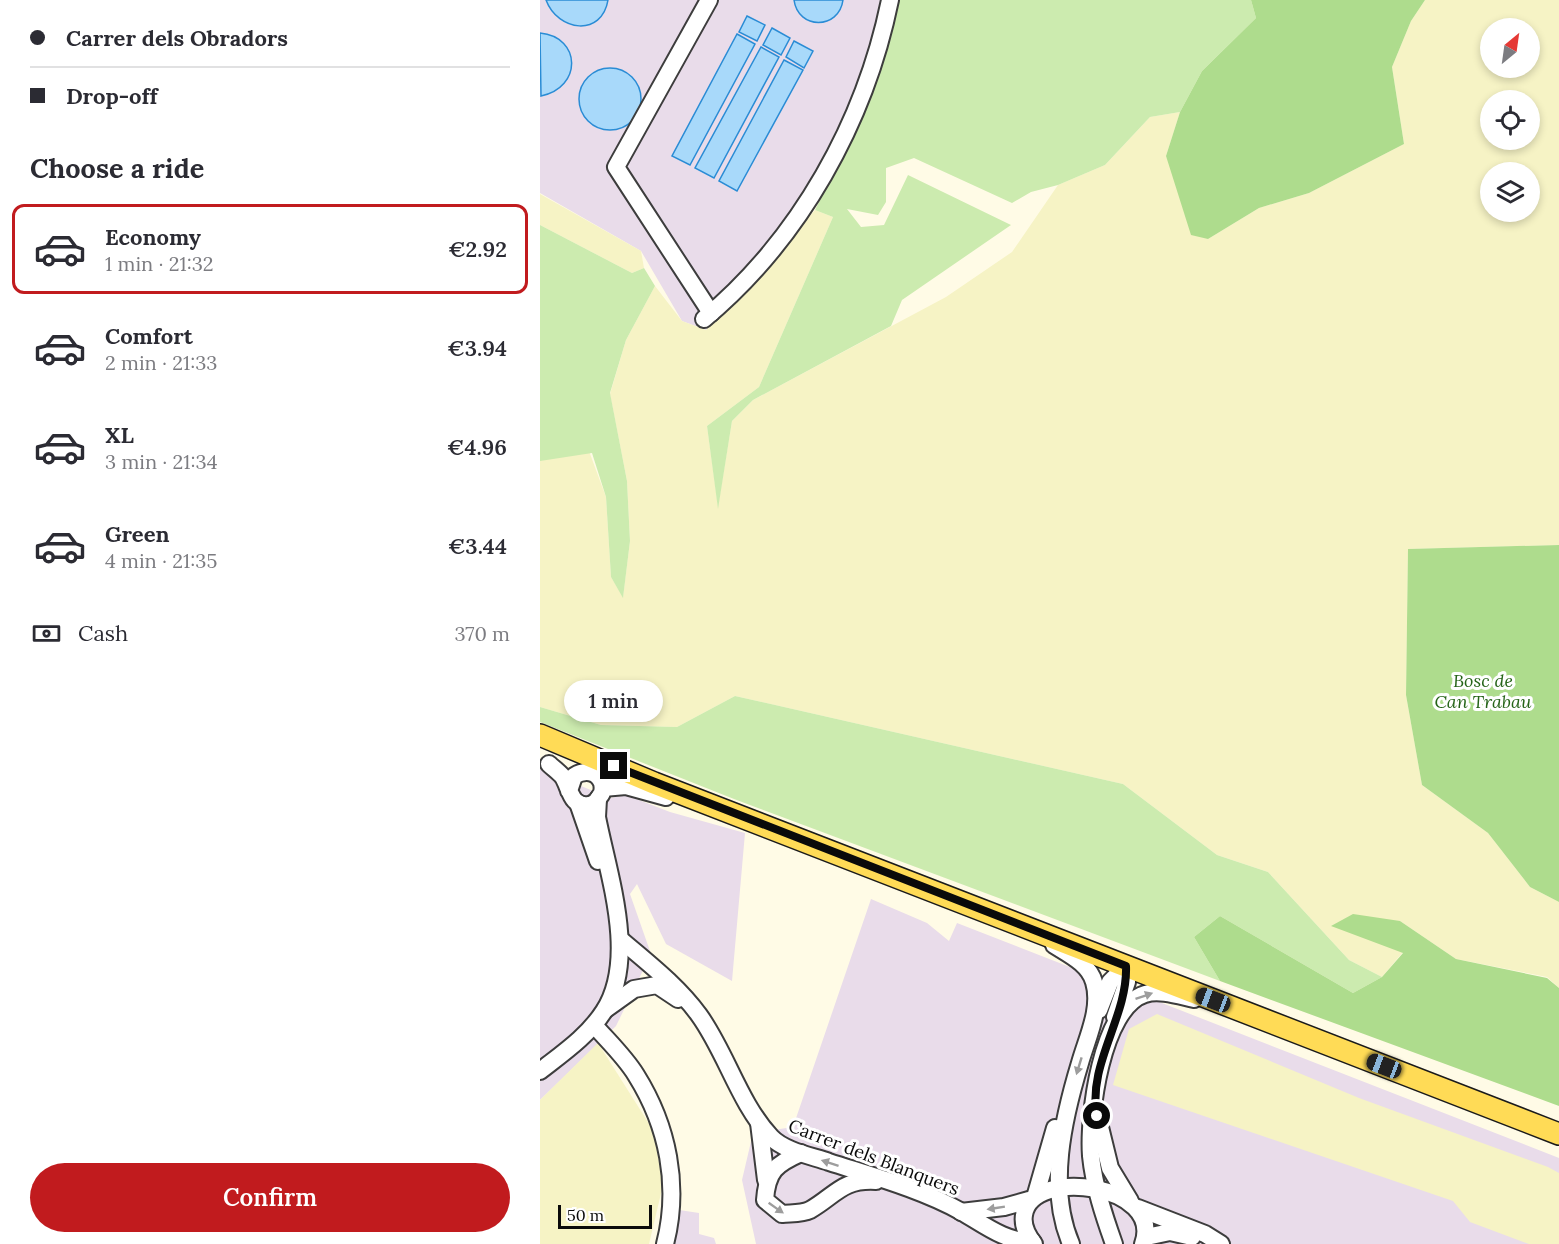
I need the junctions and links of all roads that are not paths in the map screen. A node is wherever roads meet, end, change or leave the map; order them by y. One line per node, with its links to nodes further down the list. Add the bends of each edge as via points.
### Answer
1 (707, 0): 2 (street, via 616,167 708,316 793,224 820,182 860,99)
2 (890, 0)
3 (540, 735): 8 (main road)
4 (544, 762): 5 (street); 7 (street, via 561,775)
5 (590, 772): 6 (street, via 599,778); 7 (street, via 574,776)
6 (600, 794): 7 (street, via 589,805); 8 (street, via 633,787); 9 (street, via 597,817)
7 (574, 797): 9 (street)
8 (758, 823): 10 (main road)
9 (615, 906): 11 (street)
10 (1018, 923): 12 (main road); 17 (street, via 1073,957 1091,974 1096,993)
11 (620, 939): 13 (street); 14 (street, Carrer dels Blanquers)
12 (1126, 966): 15 (main road); 17 (street, via 1110,982); 19 (street, via 1126,981)
13 (620, 969): 14 (street, via 634,965); 16 (street)
14 (660, 980): 16 (street, via 634,989); 23 (street, Carrer dels Blanquers, via 699,1016)
15 (1230, 1006): 19 (street, one-way to 15, via 1134,1000 1147,993); 24 (main road)
16 (606, 1009): 18 (street)
17 (1093, 1024): 22 (street, one-way to 22)
18 (594, 1025): 20 (street); 36 (street, via 636,1075 662,1128 674,1182)
19 (1111, 1032): 21 (street)
20 (540, 1071)
21 (1094, 1097): 29 (street, via 1090,1136); 31 (street, via 1106,1159)
22 (1070, 1098): 28 (street); 30 (street, via 1058,1118)
23 (759, 1122): 25 (street, Carrer dels Blanquers, via 772,1139); 26 (street)
24 (1559, 1134)
25 (801, 1153): 26 (street, via 782,1161); 27 (street, Carrer dels Blanquers, one-way to 25)
26 (766, 1180): 27 (street, one-way to 27, via 765,1200 782,1214 808,1211 843,1185 863,1180)
27 (886, 1181): 32 (street, Carrer dels Blanquers)
28 (1059, 1188): 29 (street, Carrer dels Blanquers); 30 (street, Carrer dels Blanquers); 37 (street)
29 (1098, 1191): 31 (street, Carrer dels Blanquers); 38 (street)
30 (1033, 1197): 32 (street, Carrer dels Blanquers, one-way to 32, via 1004,1207); 34 (street, via 1025,1210 1024,1225)
31 (1134, 1204): 33 (street, via 1145,1221); 35 (street, Carrer dels Blanquers)
32 (961, 1212): 34 (street, Carrer dels Blanquers, via 978,1224)
33 (1145, 1240): 35 (street, via 1170,1232)
34 (1033, 1243)
35 (1218, 1243)
36 (665, 1244)
37 (1071, 1244)
38 (1114, 1244)

